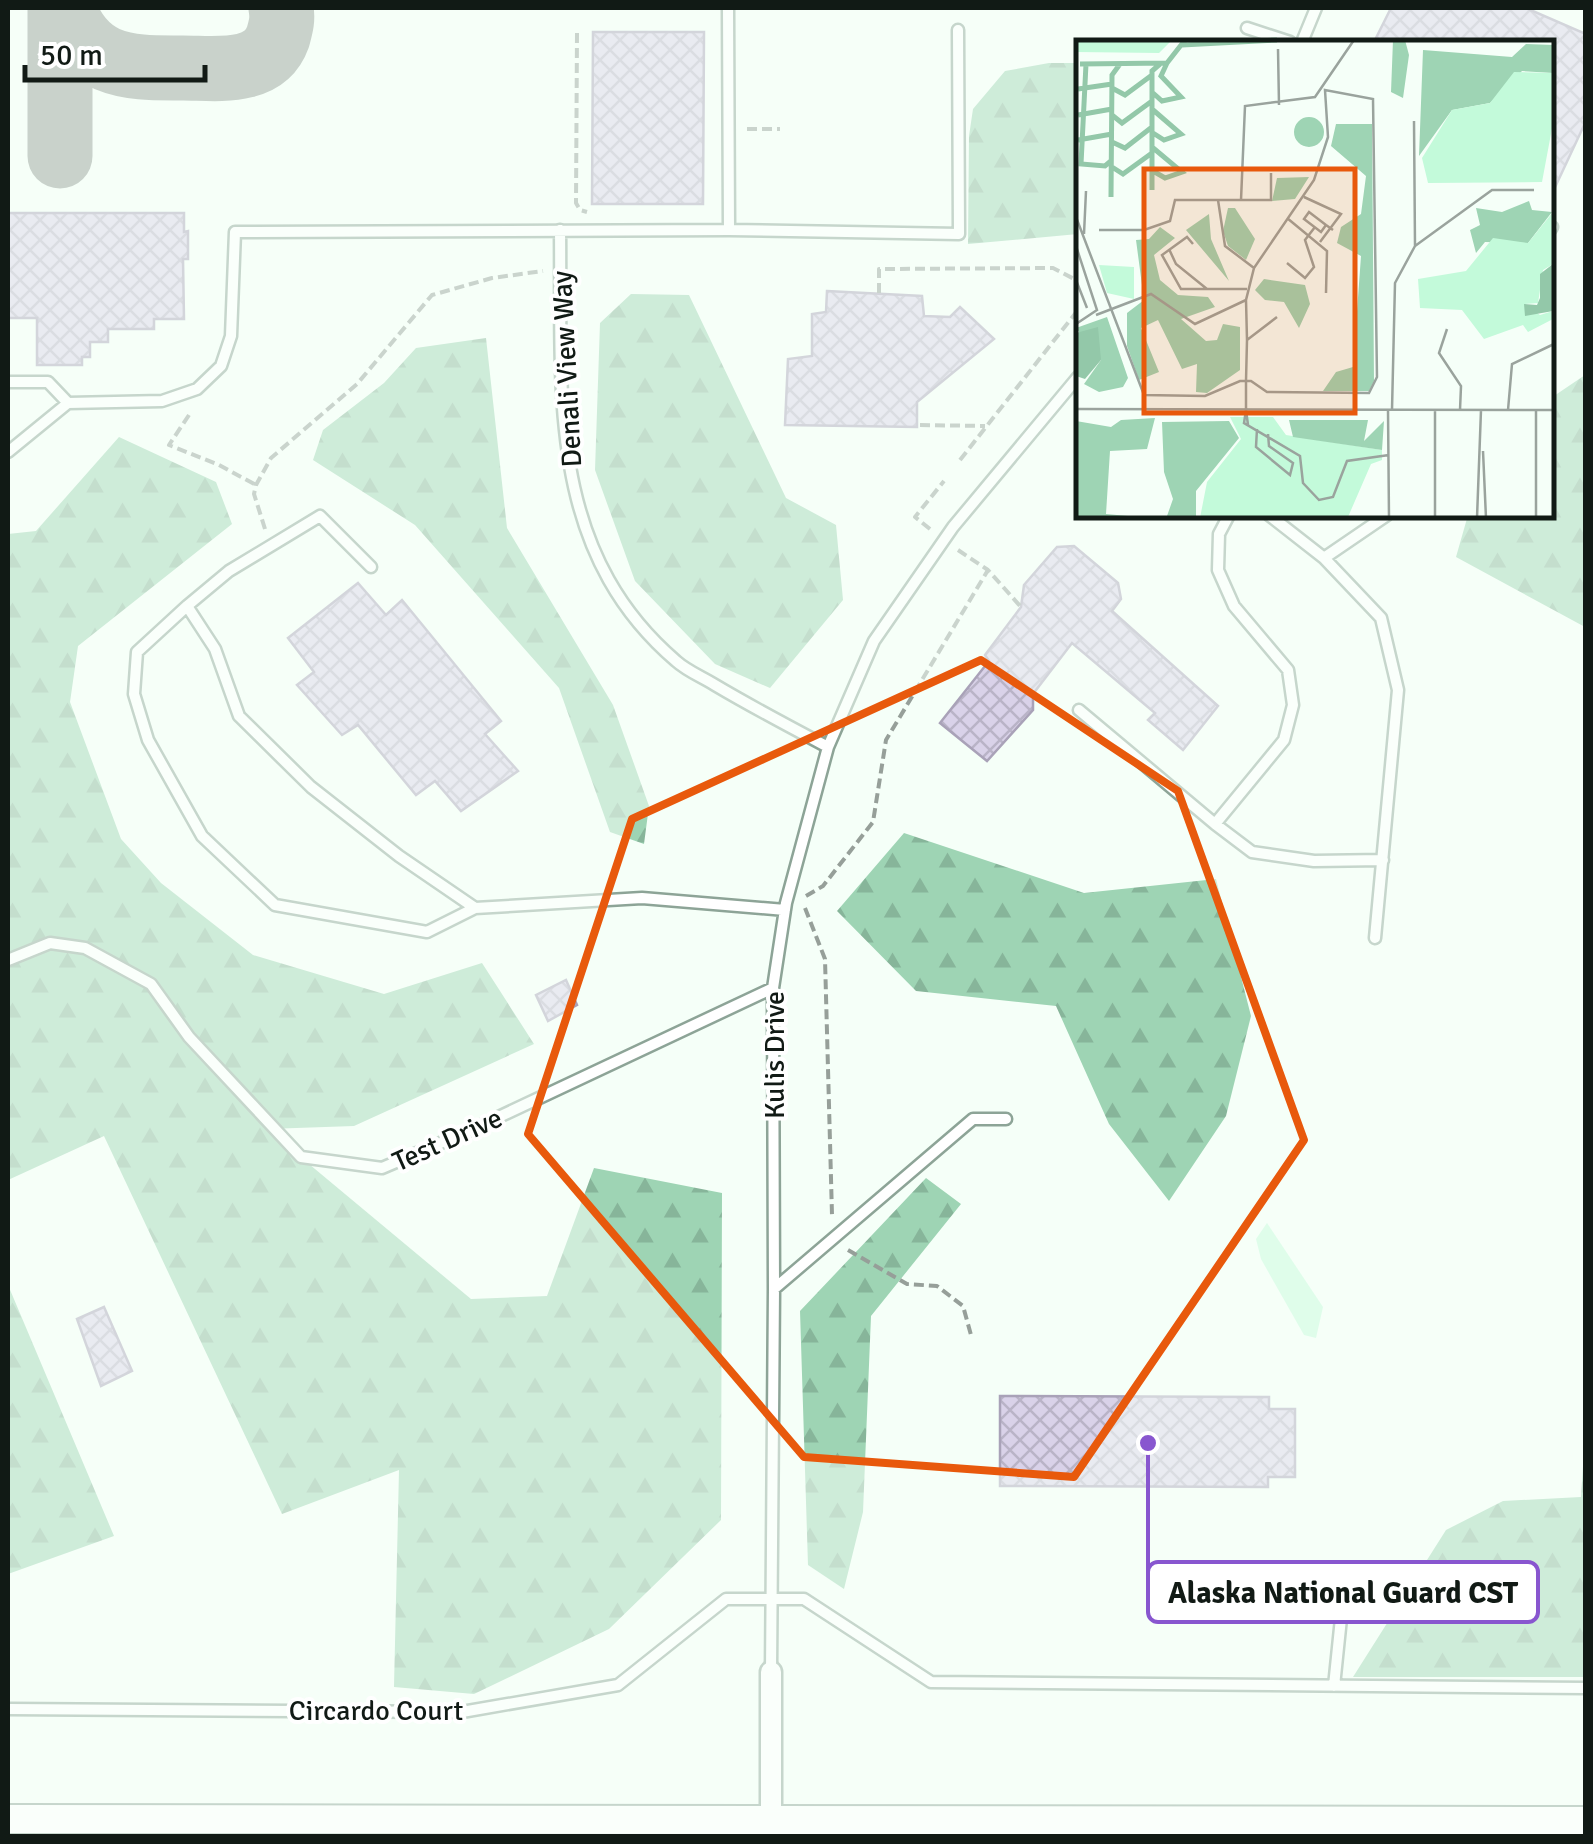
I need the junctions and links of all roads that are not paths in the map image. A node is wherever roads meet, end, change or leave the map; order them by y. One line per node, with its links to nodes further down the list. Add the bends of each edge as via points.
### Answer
1 (728, 8): 8 (lane)
2 (1316, 8): 6 (lane)
3 (1247, 28): 5 (lane)
4 (958, 30): 8 (lane, via 959,234)
5 (1284, 40)
6 (1303, 40)
7 (560, 230): 8 (lane); 11 (lane, via 234,232 231,336 221,366 197,389 162,401); 20 (lane, Denali View Way, via 562,408 571,483 607,580 626,610 678,663)
8 (729, 230)
9 (1076, 380): 20 (lane, Kulis Drive, via 953,527 894,612)
10 (8, 382): 11 (lane, via 48,382)
11 (68, 402): 12 (lane)
12 (8, 452)
13 (1228, 518): 21 (lane, via 1218,534 1218,570 1234,606 1288,670 1293,704 1284,740)
14 (1273, 518): 16 (lane)
15 (1383, 518): 16 (lane)
16 (1324, 558): 22 (lane, via 1381,618 1398,690)
17 (371, 567): 18 (lane, via 320,516 229,571)
18 (187, 606): 23 (lane, via 215,650 239,716 311,787); 23 (lane, via 137,652 134,694 148,740 202,836 275,905 427,932)
19 (1078, 710): 21 (lane)
20 (828, 747): 24 (lane, Kulis Drive)
21 (1214, 824): 22 (lane, via 1252,852 1314,861)
22 (1383, 860): 25 (lane)
23 (475, 908): 24 (lane, via 642,898)
24 (785, 910): 27 (lane, Kulis Drive)
25 (1375, 938)
26 (8, 960): 27 (lane, Test Drive, via 50,943 85,948 151,984 190,1037 301,1157 382,1168)
27 (773, 988): 29 (lane, Kulis Drive)
28 (1006, 1120): 29 (lane, via 973,1120)
29 (774, 1289): 31 (lane, Kulis Drive)
30 (1346, 1570): 33 (lane)
31 (772, 1599): 32 (lane, Kulis Drive); 33 (lane, Circardo Court, via 804,1599 931,1682); 35 (lane, Circardo Court, via 726,1599 618,1685 462,1712)
32 (771, 1672): 38 (street, Kulis Drive)
33 (1334, 1686): 34 (lane, Circardo Court)
34 (1586, 1688)
35 (8, 1708)
36 (8, 1819): 38 (main road)
37 (1586, 1821): 38 (main road)
38 (770, 1825)

